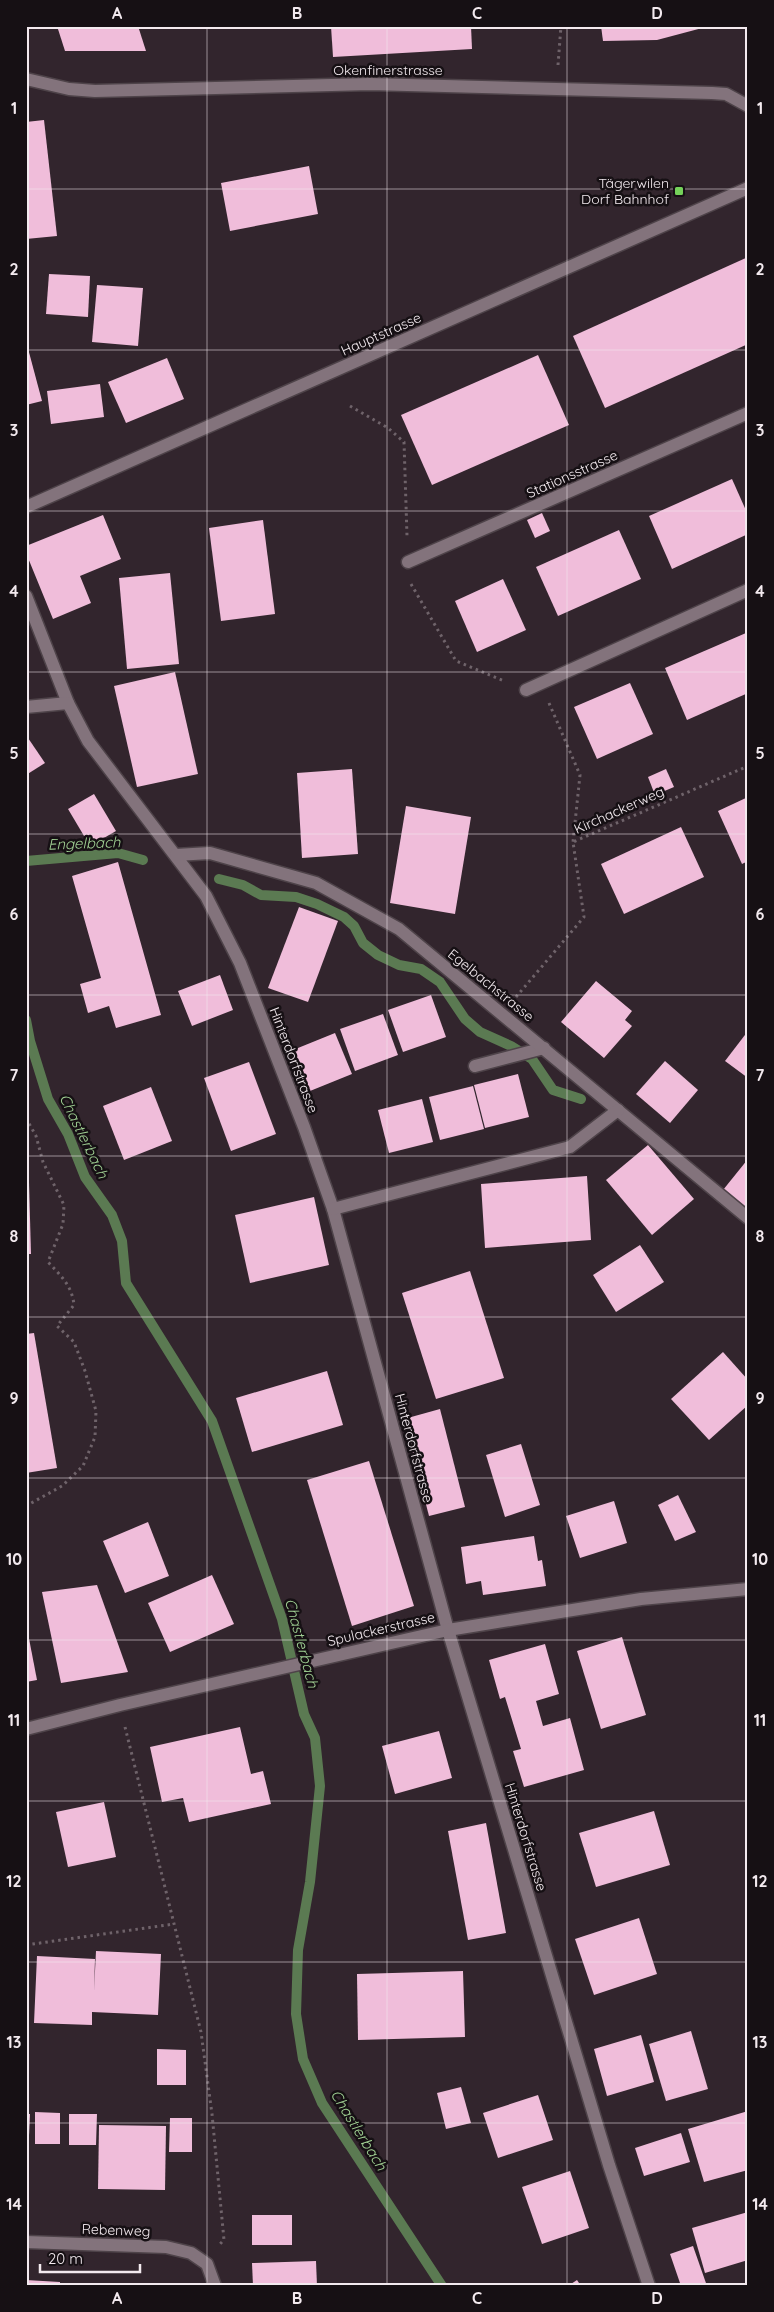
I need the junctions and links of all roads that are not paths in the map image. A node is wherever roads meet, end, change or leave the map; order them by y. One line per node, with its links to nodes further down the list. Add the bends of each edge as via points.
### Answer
1 (26, 79): 2 (street, Okenfinerstrasse, via 95,91 370,84 712,92 726,94)
2 (748, 106)
3 (748, 188): 5 (street, Hauptstrasse)
4 (748, 413): 6 (street, Stationsstrasse)
5 (26, 507)
6 (408, 562)
7 (748, 590): 9 (street)
8 (26, 596): 10 (street, Hinterdorfstrasse)
9 (526, 690)
10 (68, 703): 11 (street); 12 (street, Hinterdorfstrasse, via 88,741)
11 (26, 707)
12 (176, 855): 13 (street, Egelbachstrasse, via 210,853 316,883 399,929 503,1013); 16 (street, Hinterdorfstrasse, via 206,896 240,963)
13 (539, 1049): 14 (street); 15 (street, Egelbachstrasse)
14 (474, 1066)
15 (618, 1110): 16 (street, via 570,1147); 17 (street, Egelbachstrasse)
16 (332, 1209): 19 (street, Hinterdorfstrasse)
17 (748, 1218)
18 (748, 1589): 19 (street, Spulackerstrasse, via 641,1599)
19 (448, 1630): 20 (street, Spulackerstrasse, via 270,1669); 23 (street, Hinterdorfstrasse, via 609,2165)
20 (26, 1729)
21 (26, 2242): 22 (street, Rebenweg, via 166,2247 191,2253 207,2264)
22 (215, 2286)
23 (649, 2286)

